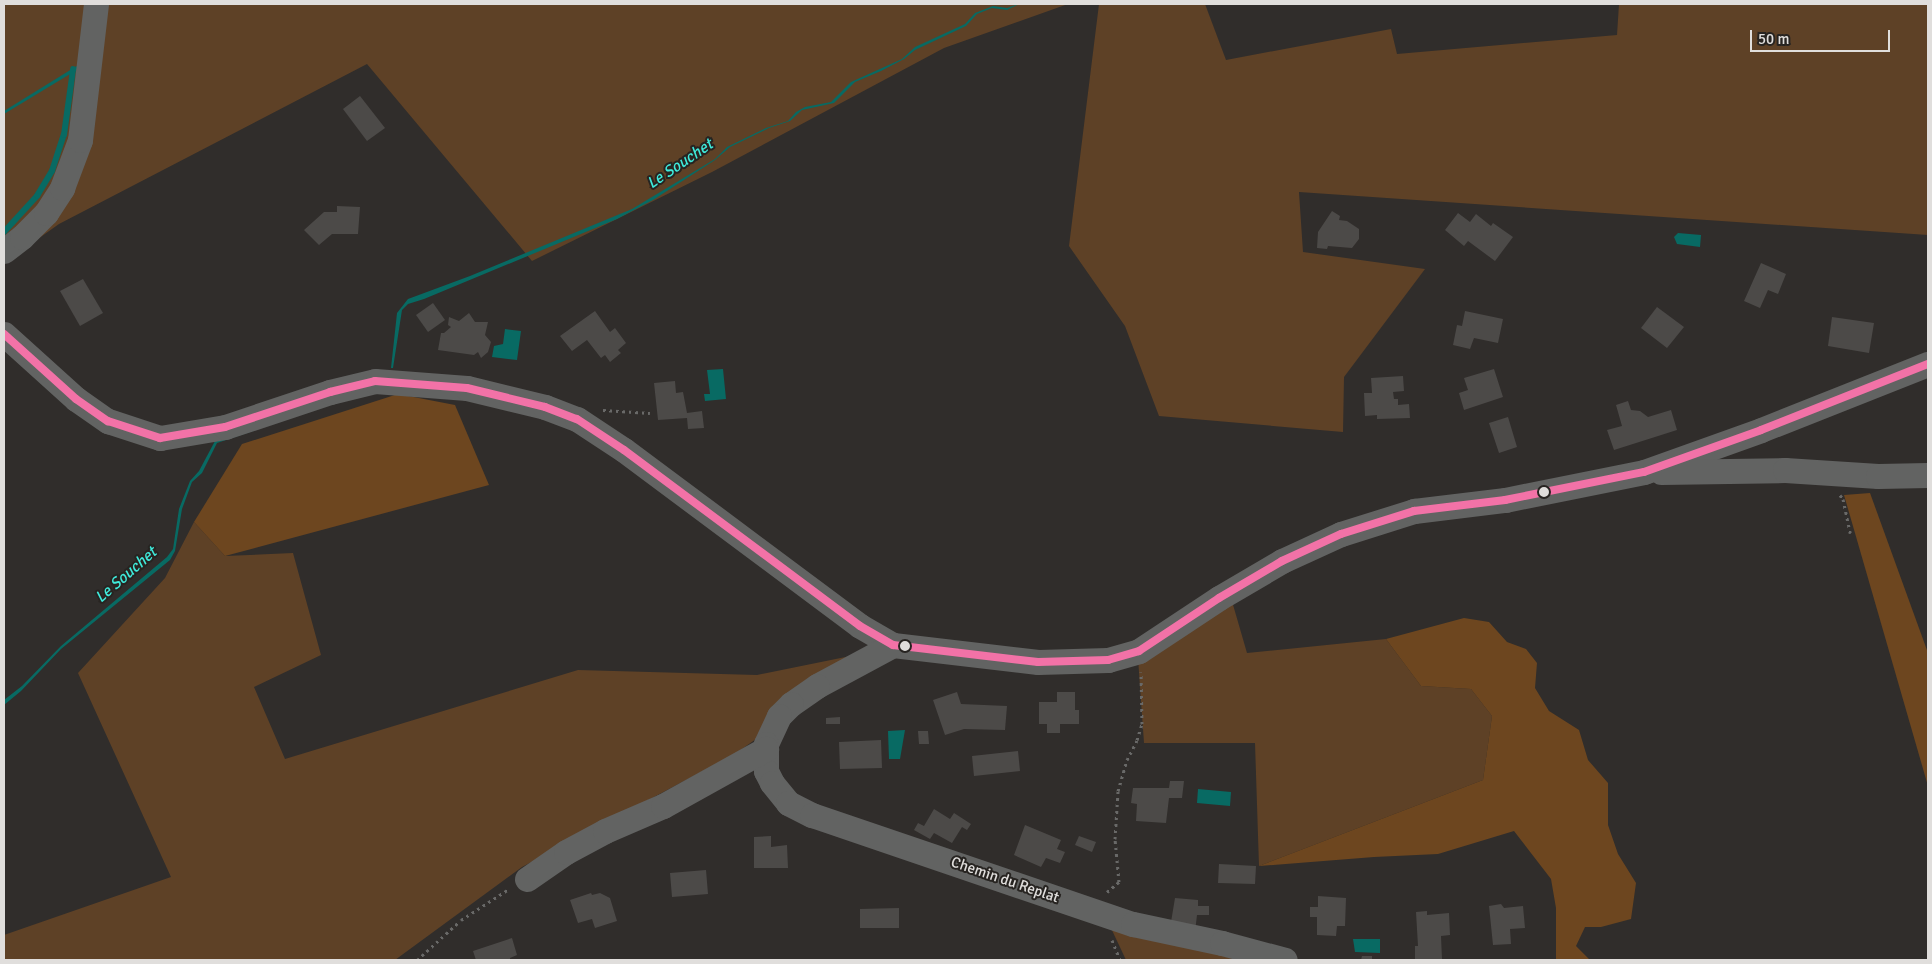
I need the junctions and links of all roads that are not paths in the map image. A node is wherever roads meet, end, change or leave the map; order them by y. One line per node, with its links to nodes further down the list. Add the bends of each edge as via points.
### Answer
1 (96, 4): 2 (street, via 80,140 62,188 46,212)
2 (4, 251)
3 (4, 334): 7 (street, via 76,400 108,421 160,438 225,427 330,392 375,381 467,388 525,401 577,419 624,450 860,626)
4 (1928, 364): 5 (street)
5 (1644, 472): 6 (street, via 1785,470 1878,476); 7 (street, via 1505,500 1414,511 1342,534 1282,561 1139,651 1108,660 1038,662)
6 (1928, 475)
7 (893, 645): 8 (street, Chemin du Replat, via 817,686 791,704 779,716)
8 (766, 749): 9 (street, via 663,806 566,852); 10 (street, Chemin du Replat, via 766,771 772,783 788,803 812,815 1133,924)
9 (527, 879)
10 (1284, 960)

